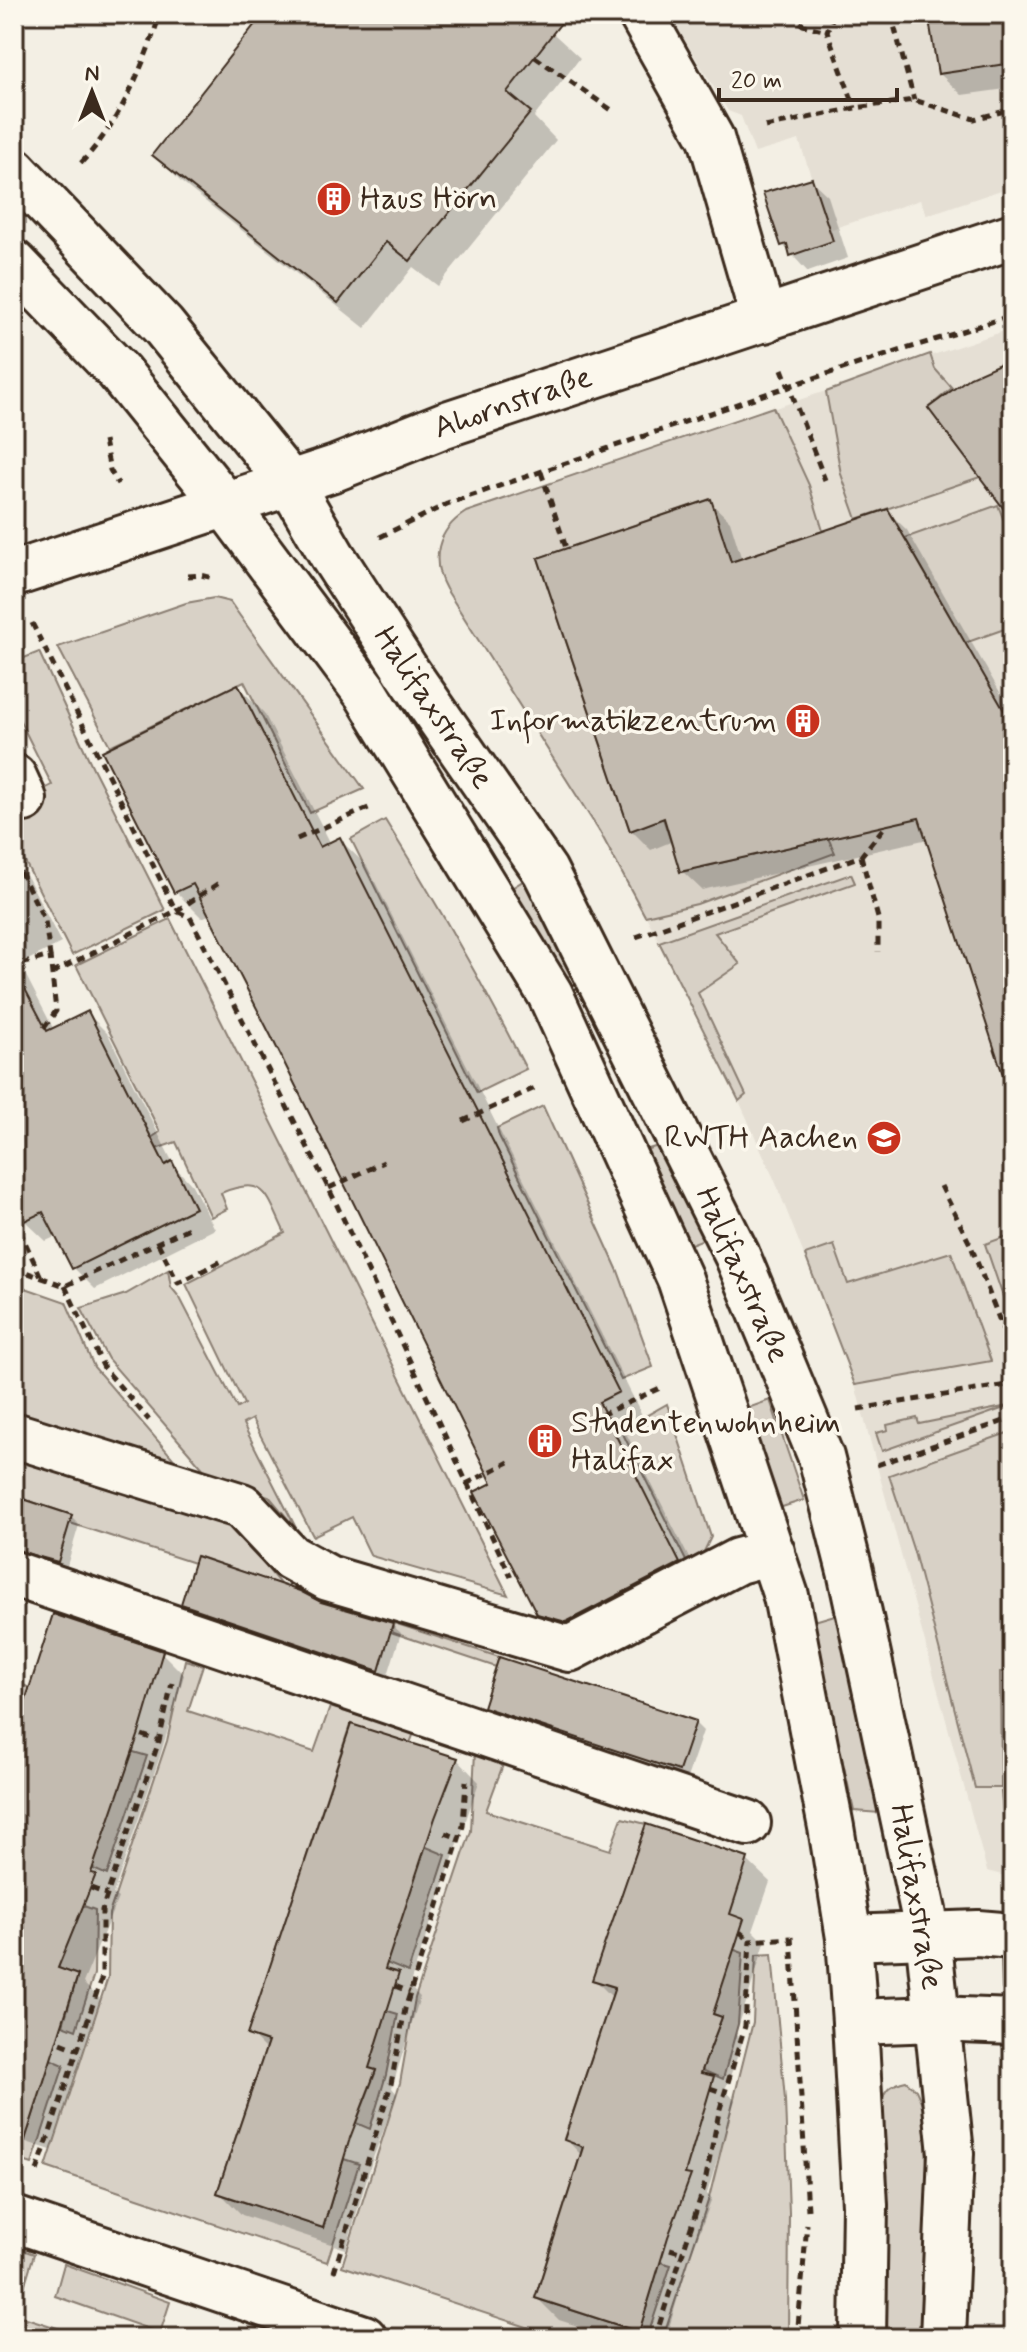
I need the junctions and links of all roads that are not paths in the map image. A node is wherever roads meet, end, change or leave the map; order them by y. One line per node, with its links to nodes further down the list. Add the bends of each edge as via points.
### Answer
1 (641, 14): 5 (main road, via 711,138)
2 (14, 170): 6 (main road, Halifaxstraße, via 163,326)
3 (1013, 236): 5 (main road, Ahornstraße)
4 (14, 263): 7 (main road, Halifaxstraße, via 119,372)
5 (764, 320): 6 (main road, Ahornstraße, via 444,425)
6 (290, 483): 7 (main road, Ahornstraße); 13 (main road, Halifaxstraße, via 408,673 545,871 737,1255 821,1457)
7 (225, 504): 8 (main road, Ahornstraße, via 147,530); 10 (main road, Halifaxstraße, via 366,693 550,994 680,1279)
8 (20, 593)
9 (14, 1435): 10 (main road, via 242,1506 290,1557 328,1578 569,1649 738,1561)
10 (772, 1552): 15 (main road, Halifaxstraße, via 786,1596)
11 (14, 1574): 12 (main road)
12 (748, 1823)
13 (928, 1934): 14 (main road); 15 (main road); 16 (main road, Halifaxstraße)
14 (1013, 1936)
15 (849, 1938): 17 (main road, Halifaxstraße)
16 (936, 2019): 17 (main road); 18 (main road); 22 (main road, Halifaxstraße, via 951,2153)
17 (855, 2022): 21 (main road, Halifaxstraße, via 865,2205)
18 (1013, 2022)
19 (18, 2220): 20 (main road)
20 (364, 2338)
21 (863, 2338)
22 (943, 2338)

